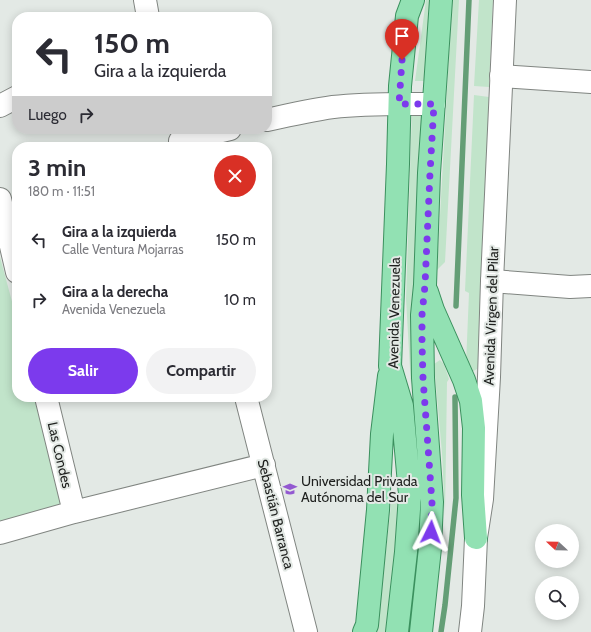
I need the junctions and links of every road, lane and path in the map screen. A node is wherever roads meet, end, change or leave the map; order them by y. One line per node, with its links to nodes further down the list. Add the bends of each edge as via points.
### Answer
1 (145, 0): 5 (street)
2 (440, 0): 10 (main road, Avenida Venezuela)
3 (505, 0): 6 (street, Avenida Virgen del Pilar)
4 (409, 5): 9 (main road, Avenida Venezuela)
5 (147, 12)
6 (501, 76): 7 (street); 17 (street, Avenida Virgen del Pilar)
7 (591, 82)
8 (12, 100): 11 (street)
9 (399, 104): 10 (street); 12 (street, via 333,107); 20 (main road, Avenida Venezuela)
10 (434, 104): 18 (main road, Avenida Venezuela)
11 (0, 106)
12 (272, 119)
13 (205, 134): 14 (street)
14 (180, 139)
15 (0, 199): 16 (street)
16 (12, 251)
17 (492, 281): 19 (street, via 570,287); 26 (street, Avenida Virgen del Pilar, via 482,500)
18 (425, 285): 26 (main road, via 471,401 474,428 473,495); 30 (main road, Avenida Venezuela, via 422,315 423,378 432,502)
19 (591, 286)
20 (390, 366): 28 (main road, via 367,625); 29 (main road, Avenida Venezuela, via 402,406 410,495)
21 (47, 402): 24 (street, Las Condes)
22 (247, 402): 23 (street, Sebastián Barranca)
23 (264, 465): 24 (street); 27 (street, Sebastián Barranca)
24 (74, 512): 25 (street)
25 (0, 533)
26 (476, 538): 31 (street, Avenida Virgen del Pilar)
27 (306, 632)
28 (364, 632)
29 (397, 632)
30 (421, 632)
31 (470, 632)

